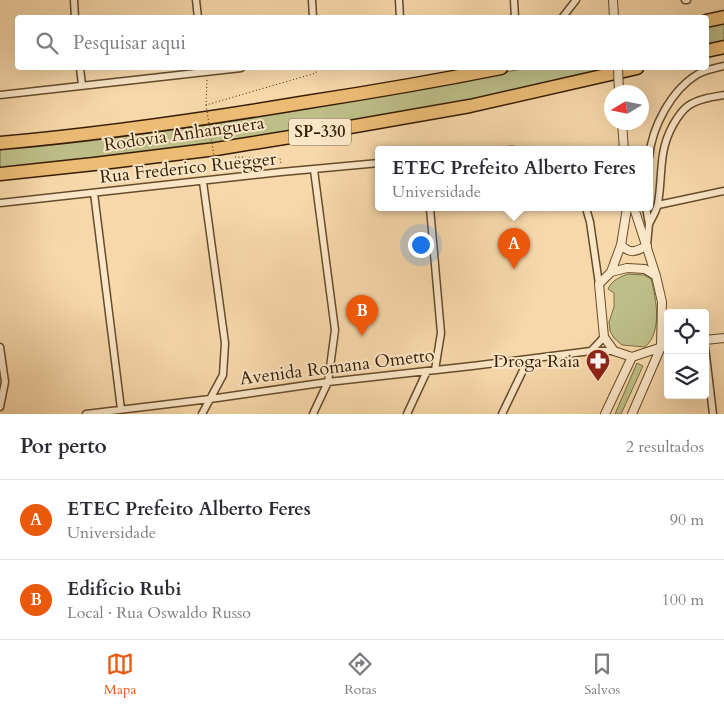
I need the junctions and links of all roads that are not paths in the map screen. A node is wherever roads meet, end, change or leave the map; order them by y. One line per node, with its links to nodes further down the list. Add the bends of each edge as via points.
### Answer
1 (74, 0): 8 (street)
2 (196, 0): 9 (street)
3 (312, 0): 10 (street)
4 (399, 0): 11 (street)
5 (514, 0): 12 (street)
6 (576, 0): 13 (street)
7 (613, 2): 14 (street)
8 (75, 15)
9 (198, 15)
10 (313, 15)
11 (400, 15)
12 (515, 15)
13 (564, 15)
14 (614, 15)
15 (724, 17): 16 (highway)
16 (709, 20)
17 (724, 47): 18 (highway)
18 (709, 50)
19 (724, 66): 20 (street)
20 (709, 69)
21 (80, 70): 27 (street)
22 (204, 70): 27 (street)
23 (490, 70): 32 (highway, Rodovia Anhanguera / SP-330, via 244,113)
24 (618, 70): 28 (street, bridge)
25 (628, 70): 37 (highway, Rodovia Anhanguera / SP-330, via 470,106 216,149)
26 (706, 70): 34 (street, via 683,86 667,106)
27 (82, 85): 30 (street)
28 (619, 85)
29 (724, 94): 42 (street, via 697,102 678,116 663,152)
30 (0, 95)
31 (623, 130): 33 (street)
32 (0, 143)
33 (624, 146)
34 (651, 146)
35 (375, 163): 36 (street, Rua Frederico Ruegger)
36 (314, 170): 38 (street, Rua Frederico Ruegger); 68 (street, via 335,330)
37 (0, 174)
38 (203, 182): 40 (street, Rua Frederico Ruegger); 69 (street, via 225,343 223,375)
39 (724, 191): 42 (street)
40 (94, 193): 41 (street, Rua Frederico Ruegger); 71 (street)
41 (0, 203)
42 (658, 205): 48 (street)
43 (430, 211): 66 (street, via 441,333)
44 (587, 211): 53 (street)
45 (626, 211): 49 (street)
46 (635, 211): 50 (street)
47 (646, 211): 48 (street)
48 (648, 224): 50 (street)
49 (621, 245): 50 (street, via 630,252); 51 (street)
50 (647, 246): 52 (street)
51 (611, 272): 52 (street, via 627,268 645,269); 53 (street)
52 (656, 276): 54 (street)
53 (599, 284): 56 (street)
54 (662, 302): 55 (street); 59 (street)
55 (664, 310)
56 (604, 337): 61 (street); 62 (street)
57 (724, 338): 58 (street)
58 (709, 340)
59 (664, 346): 64 (street); 79 (street)
60 (0, 347): 70 (street, via 5,382)
61 (591, 351): 62 (street, Avenida Romana Ometto); 65 (street, Avenida Romana Ometto)
62 (614, 352): 64 (street)
63 (706, 354): 80 (street)
64 (632, 357): 78 (street)
65 (528, 360): 66 (street, Avenida Romana Ometto); 77 (street)
66 (435, 370): 67 (street, Avenida Romana Ometto)
67 (427, 371): 68 (street, Avenida Romana Ometto); 76 (street)
68 (328, 382): 69 (street, Avenida Romana Ometto); 75 (street)
69 (210, 399): 71 (street, Avenida Romana Ometto); 74 (street)
70 (0, 407)
71 (121, 409): 72 (street, Avenida Romana Ometto)
72 (107, 413): 73 (street, Avenida Romana Ometto)
73 (86, 414)
74 (202, 414)
75 (313, 414)
76 (407, 414)
77 (502, 414)
78 (606, 414)
79 (632, 414)
80 (713, 414)

